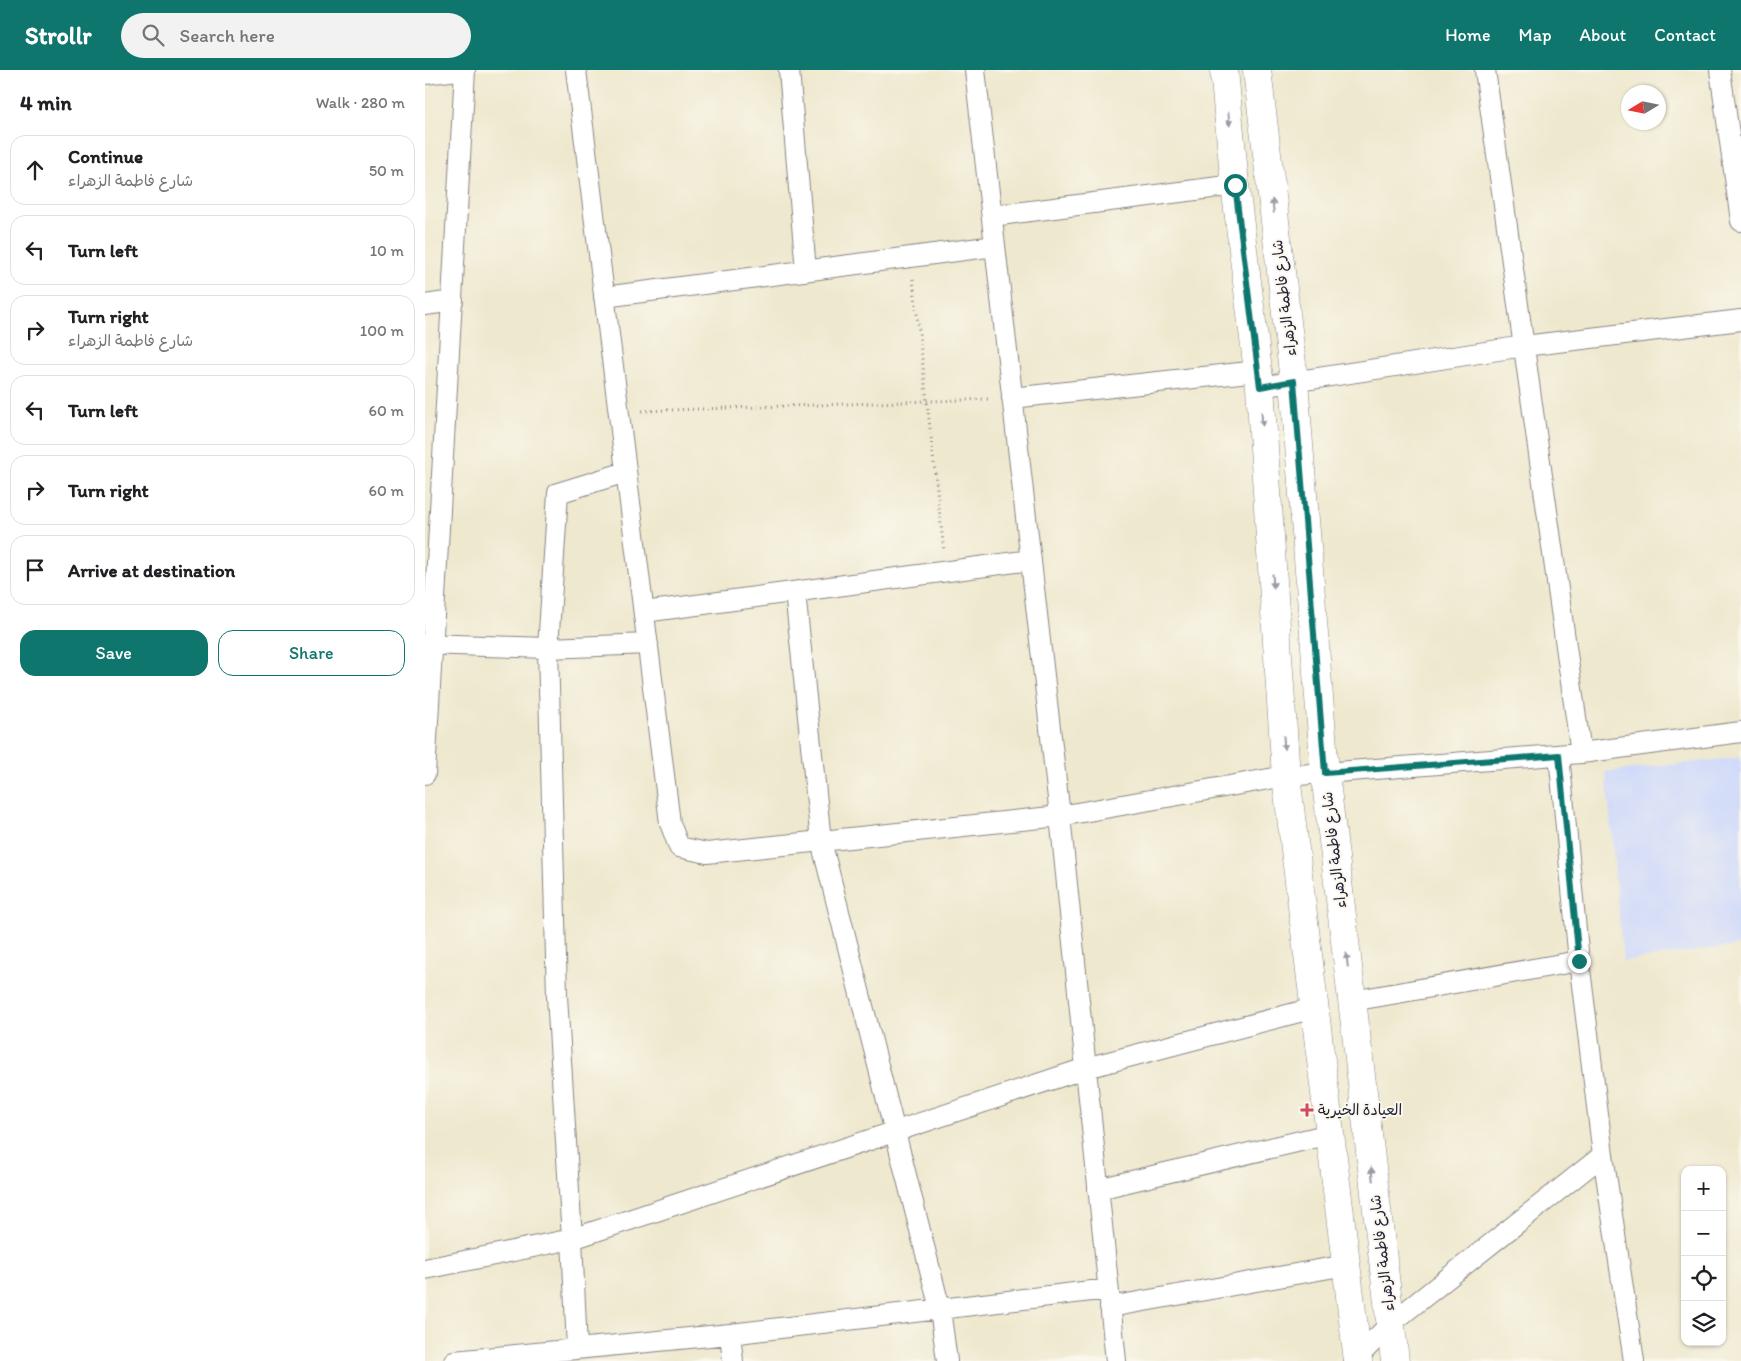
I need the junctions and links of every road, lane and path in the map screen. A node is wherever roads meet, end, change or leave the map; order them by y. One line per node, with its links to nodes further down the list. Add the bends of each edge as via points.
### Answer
1 (459, 70): 10 (street)
2 (465, 70): 18 (street)
3 (576, 70): 17 (street)
4 (789, 70): 16 (street)
5 (975, 70): 12 (street)
6 (1224, 70): 11 (main road, one-way to 11)
7 (1257, 70): 23 (main road, شارع فاطمة الزهراء, one-way to 7)
8 (1485, 70): 21 (street)
9 (1720, 70): 13 (street)
10 (425, 74)
11 (1235, 185): 12 (street); 22 (main road)
12 (992, 216): 14 (street)
13 (1741, 221)
14 (995, 246): 15 (street); 24 (street)
15 (911, 257): 16 (street); 25 (path)
16 (806, 271): 17 (street)
17 (605, 297): 26 (street)
18 (453, 301): 19 (street); 32 (street)
19 (425, 305)
20 (1741, 320): 21 (street)
21 (1524, 346): 23 (street); 36 (street)
22 (1259, 379): 23 (street); 24 (street); 40 (main road, one-way to 40)
23 (1294, 381): 39 (main road, شارع فاطمة الزهراء)
24 (1012, 398): 25 (path); 28 (street)
25 (927, 401): 26 (path); 29 (path)
26 (619, 412): 27 (street)
27 (626, 472): 31 (street); 34 (street, via 558,493)
28 (1031, 560): 29 (street); 41 (street)
29 (947, 571): 30 (street)
30 (795, 592): 31 (street); 42 (street)
31 (644, 612): 33 (street)
32 (429, 644): 34 (street); 38 (street)
33 (648, 644): 34 (street); 42 (street, via 670,822 679,847 707,854)
34 (548, 648): 51 (street, via 557,996)
35 (1741, 732): 36 (street)
36 (1581, 753): 37 (street)
37 (1559, 755): 39 (street); 43 (street)
38 (425, 766)
39 (1325, 773): 40 (street); 44 (main road, شارع فاطمة الزهراء, one-way to 39)
40 (1286, 776): 41 (street); 45 (main road)
41 (1060, 816): 42 (street); 46 (street)
42 (821, 841): 47 (street)
43 (1579, 961): 44 (street); 49 (street)
44 (1352, 1001): 56 (main road, شارع فاطمة الزهراء, one-way to 44)
45 (1314, 1008): 46 (street); 48 (main road)
46 (1086, 1068): 47 (street); 50 (street)
47 (895, 1132): 51 (street); 55 (street)
48 (1330, 1134): 50 (street); 52 (main road)
49 (1603, 1155): 56 (street); 67 (street)
50 (1098, 1189): 54 (street)
51 (572, 1239): 53 (street); 58 (street)
52 (1346, 1265): 54 (street); 60 (main road)
53 (425, 1269)
54 (1109, 1298): 55 (street); 65 (street)
55 (940, 1309): 57 (street); 64 (street)
56 (1390, 1324): 60 (street); 66 (main road, شارع فاطمة الزهراء)
57 (730, 1334): 59 (street); 63 (street)
58 (577, 1349): 59 (street); 62 (street)
59 (600, 1354)
60 (1356, 1360)
61 (454, 1361): 62 (street)
62 (461, 1361)
63 (733, 1361)
64 (947, 1361)
65 (1116, 1361)
66 (1395, 1361)
67 (1634, 1361)

